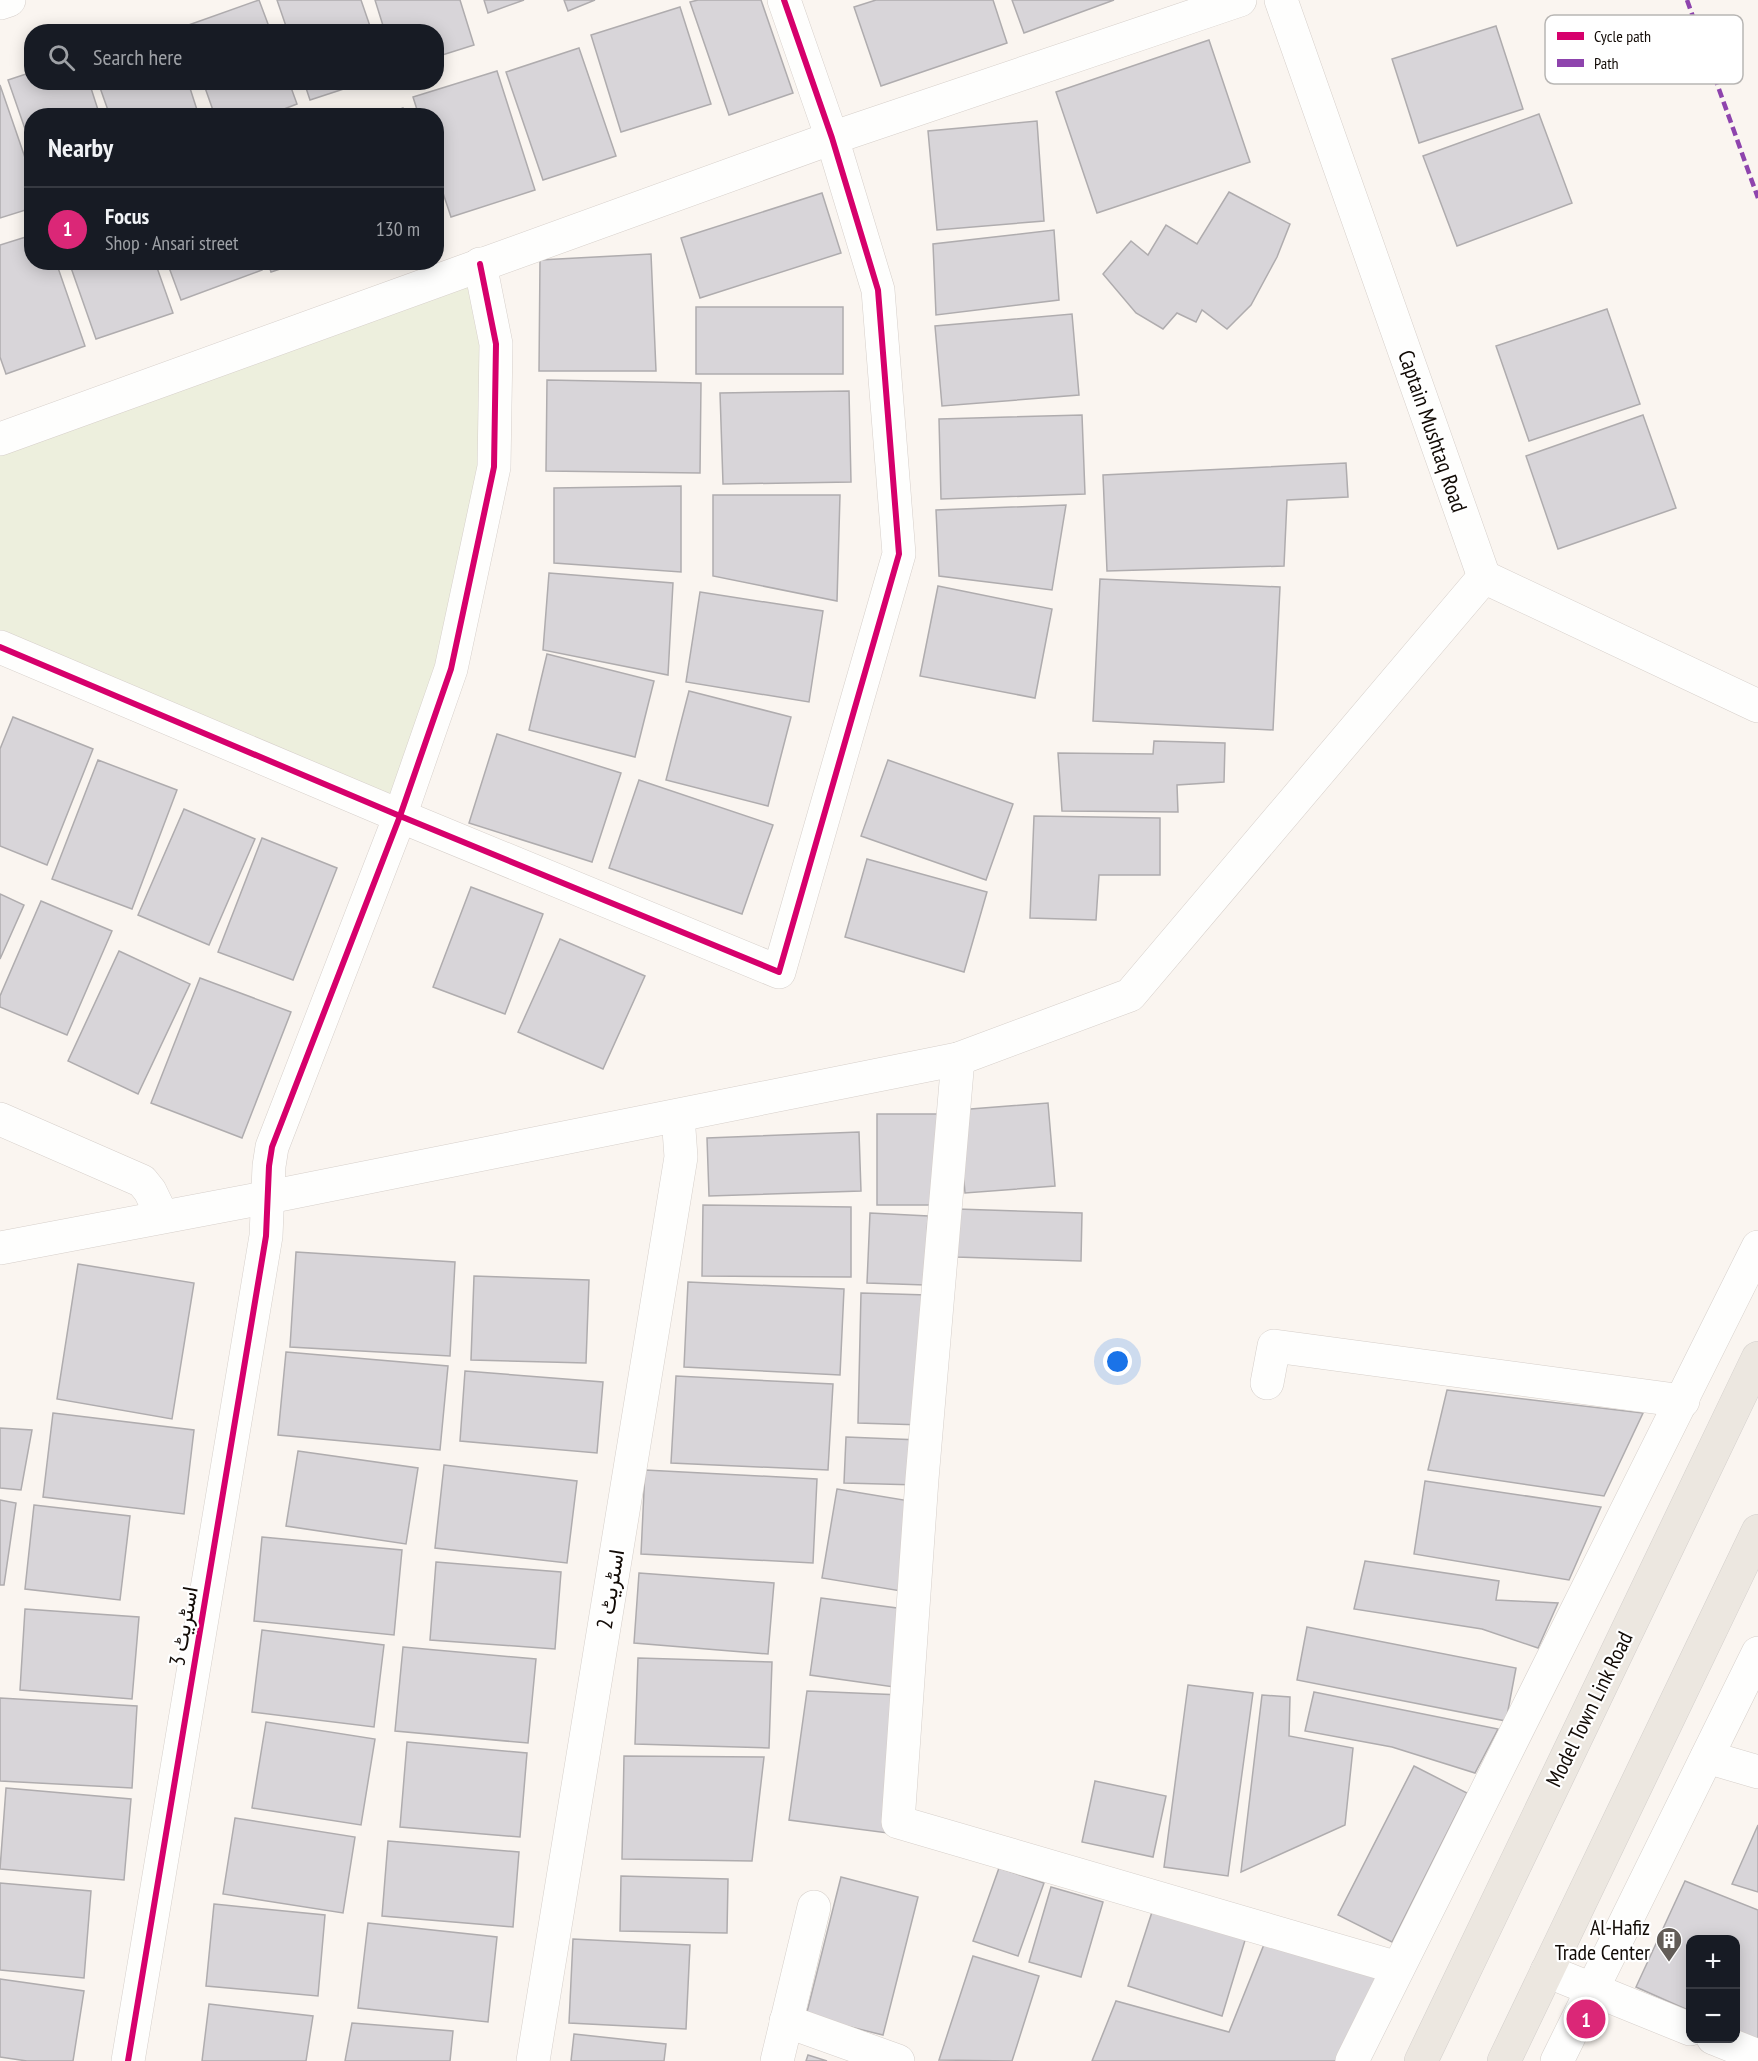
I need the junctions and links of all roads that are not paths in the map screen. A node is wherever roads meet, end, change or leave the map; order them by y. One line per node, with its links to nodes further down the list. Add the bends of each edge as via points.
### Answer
1 (9, 0): 5 (street)
2 (784, 0): 6 (street)
3 (1240, 0): 6 (street)
4 (1281, 0): 9 (street, Captain Mushtaq Road)
5 (0, 3)
6 (832, 138): 7 (street); 12 (street, via 878,290 899,554 779,972)
7 (480, 264): 8 (street); 12 (street, اسٹریٹ 3, via 496,344 494,467 451,669)
8 (0, 439)
9 (1484, 577): 11 (street); 13 (street, via 1130,996)
10 (0, 646): 12 (street)
11 (1758, 706)
12 (400, 816): 16 (street, اسٹریٹ 3, via 272,1147)
13 (958, 1059): 14 (street); 28 (street, via 898,1822)
14 (678, 1116): 16 (street); 36 (street, اسٹریٹ 2, via 681,1157)
15 (0, 1119): 17 (street, via 142,1181)
16 (269, 1197): 17 (street); 35 (street, اسٹریٹ 3, via 266,1236)
17 (162, 1216): 19 (street)
18 (1758, 1247): 22 (street)
19 (0, 1248)
20 (1758, 1358): 40 (main road, Model Town Link Road)
21 (1267, 1383): 22 (street, via 1274,1346)
22 (1683, 1401): 28 (street)
23 (1758, 1531): 29 (main road)
24 (1758, 1653): 25 (street)
25 (1707, 1758): 26 (street); 30 (street)
26 (1758, 1772)
27 (814, 1907): 31 (street)
28 (1398, 1968): 39 (street)
29 (1547, 1971): 30 (street); 41 (main road)
30 (1592, 1991): 32 (street); 42 (street)
31 (786, 2021): 37 (street); 38 (street)
32 (1686, 2028)
33 (1726, 2043): 34 (street)
34 (1758, 2056)
35 (128, 2061)
36 (533, 2061)
37 (777, 2061)
38 (898, 2061)
39 (1352, 2061)
40 (1421, 2061)
41 (1504, 2061)
42 (1557, 2061)

